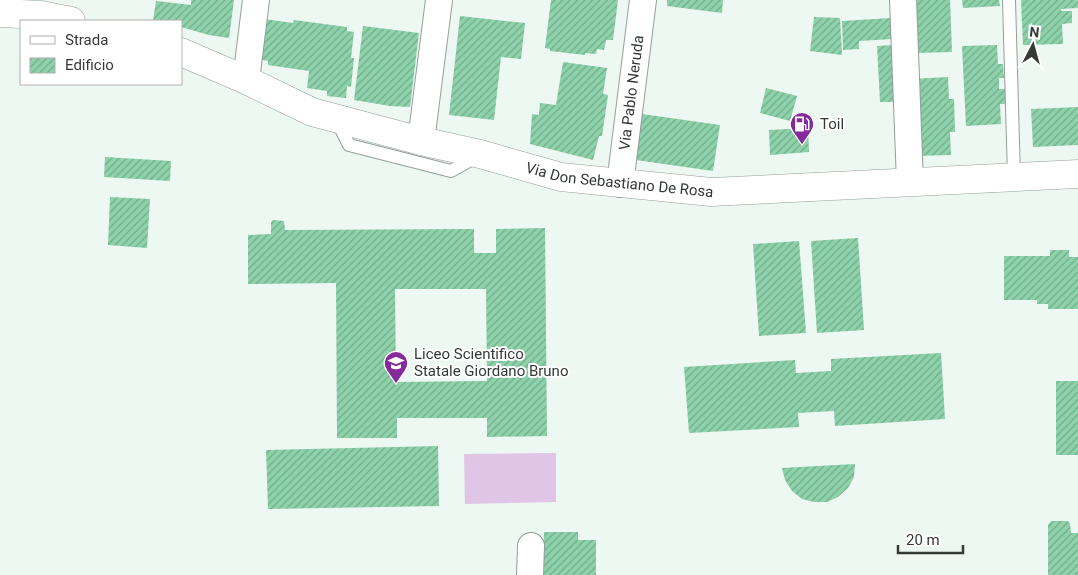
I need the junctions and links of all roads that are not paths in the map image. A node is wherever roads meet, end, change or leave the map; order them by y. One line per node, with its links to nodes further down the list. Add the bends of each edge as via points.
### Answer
1 (256, 0): 10 (street)
2 (439, 0): 12 (street)
3 (643, 0): 17 (street, Via Pablo Neruda)
4 (903, 0): 16 (street)
5 (1009, 0): 15 (lane)
6 (42, 8): 7 (street); 8 (street)
7 (0, 13)
8 (69, 20)
9 (182, 52): 10 (street, Via Don Sebastiano De Rosa)
10 (246, 80): 11 (street, Via Don Sebastiano De Rosa, via 312,112)
11 (336, 119): 12 (street, Via Don Sebastiano De Rosa); 13 (lane, via 350,145 451,171)
12 (421, 141): 13 (street, Via Don Sebastiano De Rosa)
13 (480, 154): 17 (street, Via Don Sebastiano De Rosa, via 561,177)
14 (1078, 174): 15 (street, Via Don Sebastiano De Rosa)
15 (1014, 177): 16 (street, Via Don Sebastiano De Rosa)
16 (910, 182): 17 (street, Via Don Sebastiano De Rosa, via 710,192)
17 (620, 184)
18 (531, 546): 19 (street)
19 (530, 575)

